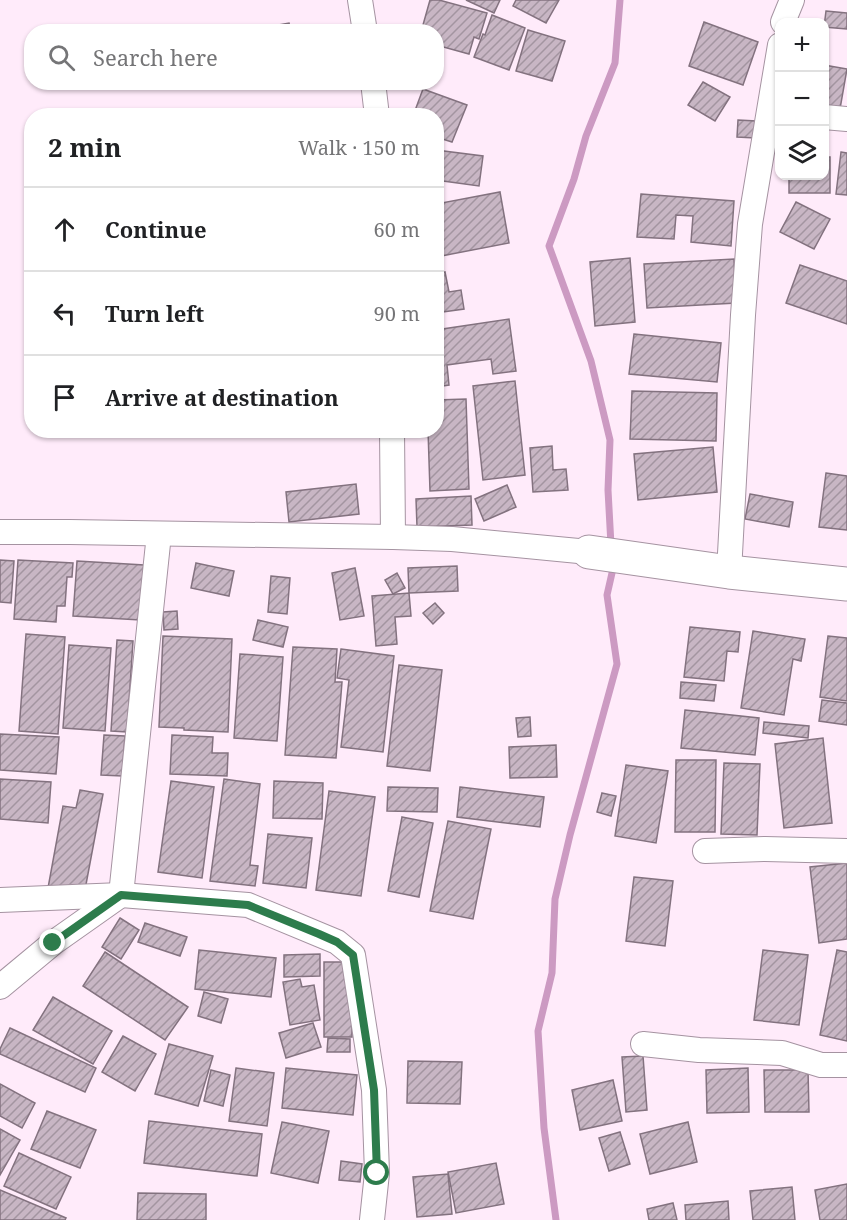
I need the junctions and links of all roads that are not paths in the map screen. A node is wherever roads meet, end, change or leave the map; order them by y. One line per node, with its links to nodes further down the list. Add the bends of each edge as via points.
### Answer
1 (360, 0): 4 (street)
2 (792, 0): 3 (street)
3 (785, 18)
4 (364, 24)
5 (777, 72): 7 (street)
6 (374, 90): 8 (street)
7 (774, 106): 16 (street, via 750,224)
8 (376, 108)
9 (829, 117): 10 (street)
10 (847, 119)
11 (392, 438): 14 (street)
12 (0, 532): 13 (street)
13 (159, 534): 14 (street); 20 (street)
14 (393, 537): 15 (street)
15 (590, 552): 16 (street)
16 (729, 572): 17 (street)
17 (847, 584)
18 (705, 851): 19 (street)
19 (847, 851)
20 (121, 895): 21 (street); 22 (street); 25 (street, via 248,905 337,942 353,955 374,1090 377,1173)
21 (0, 900)
22 (0, 987)
23 (643, 1044): 24 (street, via 782,1053 821,1065)
24 (847, 1065)
25 (372, 1220)

